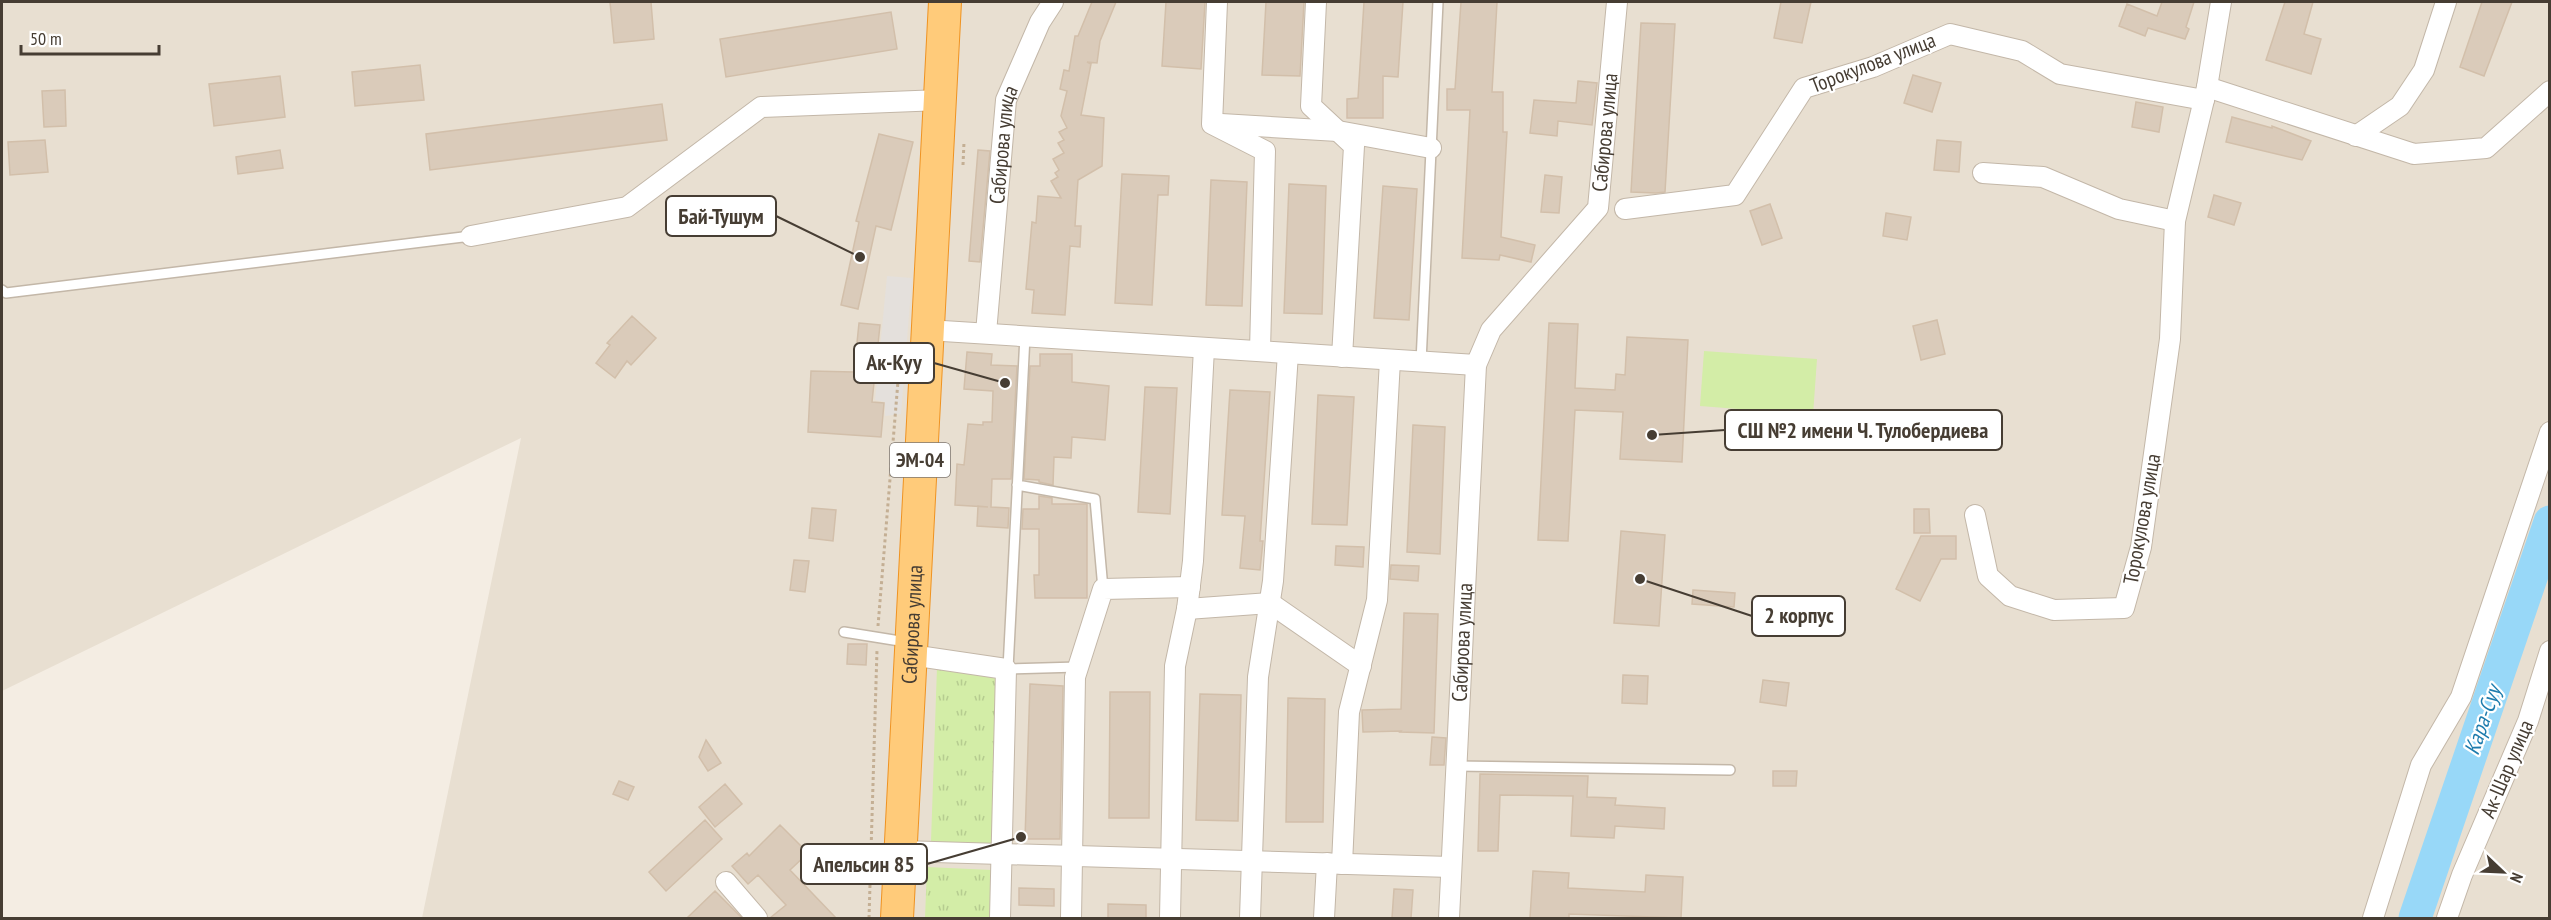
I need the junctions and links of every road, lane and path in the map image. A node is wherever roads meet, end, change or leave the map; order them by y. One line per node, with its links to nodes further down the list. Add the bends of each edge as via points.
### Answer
1 (945, 2): 11 (highway, Сабирова улица / ЭМ-04)
2 (1053, 2): 22 (street, Сабирова улица, via 1040,22 1006,100)
3 (1217, 2): 12 (street)
4 (1316, 2): 13 (street, via 1311,106)
5 (1438, 2): 15 (lane)
6 (1617, 2): 30 (street, Сабирова улица, via 1598,208 1491,330)
7 (2221, 2): 10 (street, Торокулова улица)
8 (2446, 2): 14 (street, via 2424,70 2400,106)
9 (2550, 92): 14 (street, Торокулова улица, via 2486,148 2414,154)
10 (2206, 94): 14 (street, Торокулова улица); 17 (street, Торокулова улица, via 2060,74 2022,51 1950,34 1873,67 1804,88 1735,195); 18 (street, Торокулова улица)
11 (941, 100): 19 (street, via 760,107 627,207); 21 (highway, Сабирова улица / ЭМ-04)
12 (1212, 124): 13 (street); 25 (street, via 1265,151)
13 (1338, 131): 15 (street); 27 (street, via 1354,146)
14 (2356, 136)
15 (1431, 148): 29 (lane)
16 (1983, 173): 18 (street, via 2043,177 2119,209)
17 (1625, 209)
18 (2175, 221): 34 (street, Торокулова улица, via 2170,339 2141,547 2124,608 2054,610 2010,596 1988,576)
19 (471, 236): 20 (lane)
20 (2, 290)
21 (927, 330): 22 (street); 41 (highway, Сабирова улица / ЭМ-04)
22 (986, 333): 23 (street)
23 (1025, 336): 24 (street); 33 (lane)
24 (1204, 348): 25 (street); 35 (street)
25 (1260, 351): 26 (street)
26 (1288, 353): 27 (street); 37 (street)
27 (1342, 357): 28 (street)
28 (1390, 360): 29 (street); 43 (street, via 1377,600)
29 (1421, 362): 30 (street)
30 (1476, 365): 46 (street, Сабирова улица)
31 (899, 374): 40 (path)
32 (2550, 432): 65 (street, via 2461,697 2421,765)
33 (1017, 485): 36 (lane, via 1095,499); 45 (lane)
34 (1975, 514)
35 (1190, 587): 36 (street); 38 (street)
36 (1103, 589): 44 (street)
37 (1270, 603): 38 (street); 43 (street); 52 (street, via 1258,677)
38 (1187, 609): 51 (street, via 1175,666)
39 (844, 632): 40 (lane)
40 (877, 637): 41 (lane); 57 (path)
41 (911, 649): 45 (street); 48 (highway, Сабирова улица / ЭМ-04)
42 (2550, 651): 66 (street, Ак-Шар улица, via 2528,721)
43 (1361, 666): 53 (street, via 1349,712)
44 (1078, 667): 45 (lane); 50 (street)
45 (1007, 669): 49 (street)
46 (1456, 766): 47 (lane); 54 (street, Сабирова улица)
47 (1730, 770)
48 (901, 851): 49 (street); 58 (highway, Сабирова улица / ЭМ-04)
49 (1001, 854): 50 (street); 59 (street)
50 (1071, 856): 51 (street); 60 (street)
51 (1172, 859): 52 (street); 61 (street)
52 (1253, 861): 53 (street); 62 (street)
53 (1334, 863): 54 (street); 63 (street)
54 (1451, 867): 64 (street, Сабирова улица)
55 (726, 882): 56 (street)
56 (757, 918)
57 (869, 918)
58 (897, 918)
59 (1000, 918)
60 (1071, 918)
61 (1170, 918)
62 (1250, 918)
63 (1324, 918)
64 (1449, 918)
65 (2373, 918)
66 (2447, 918)

